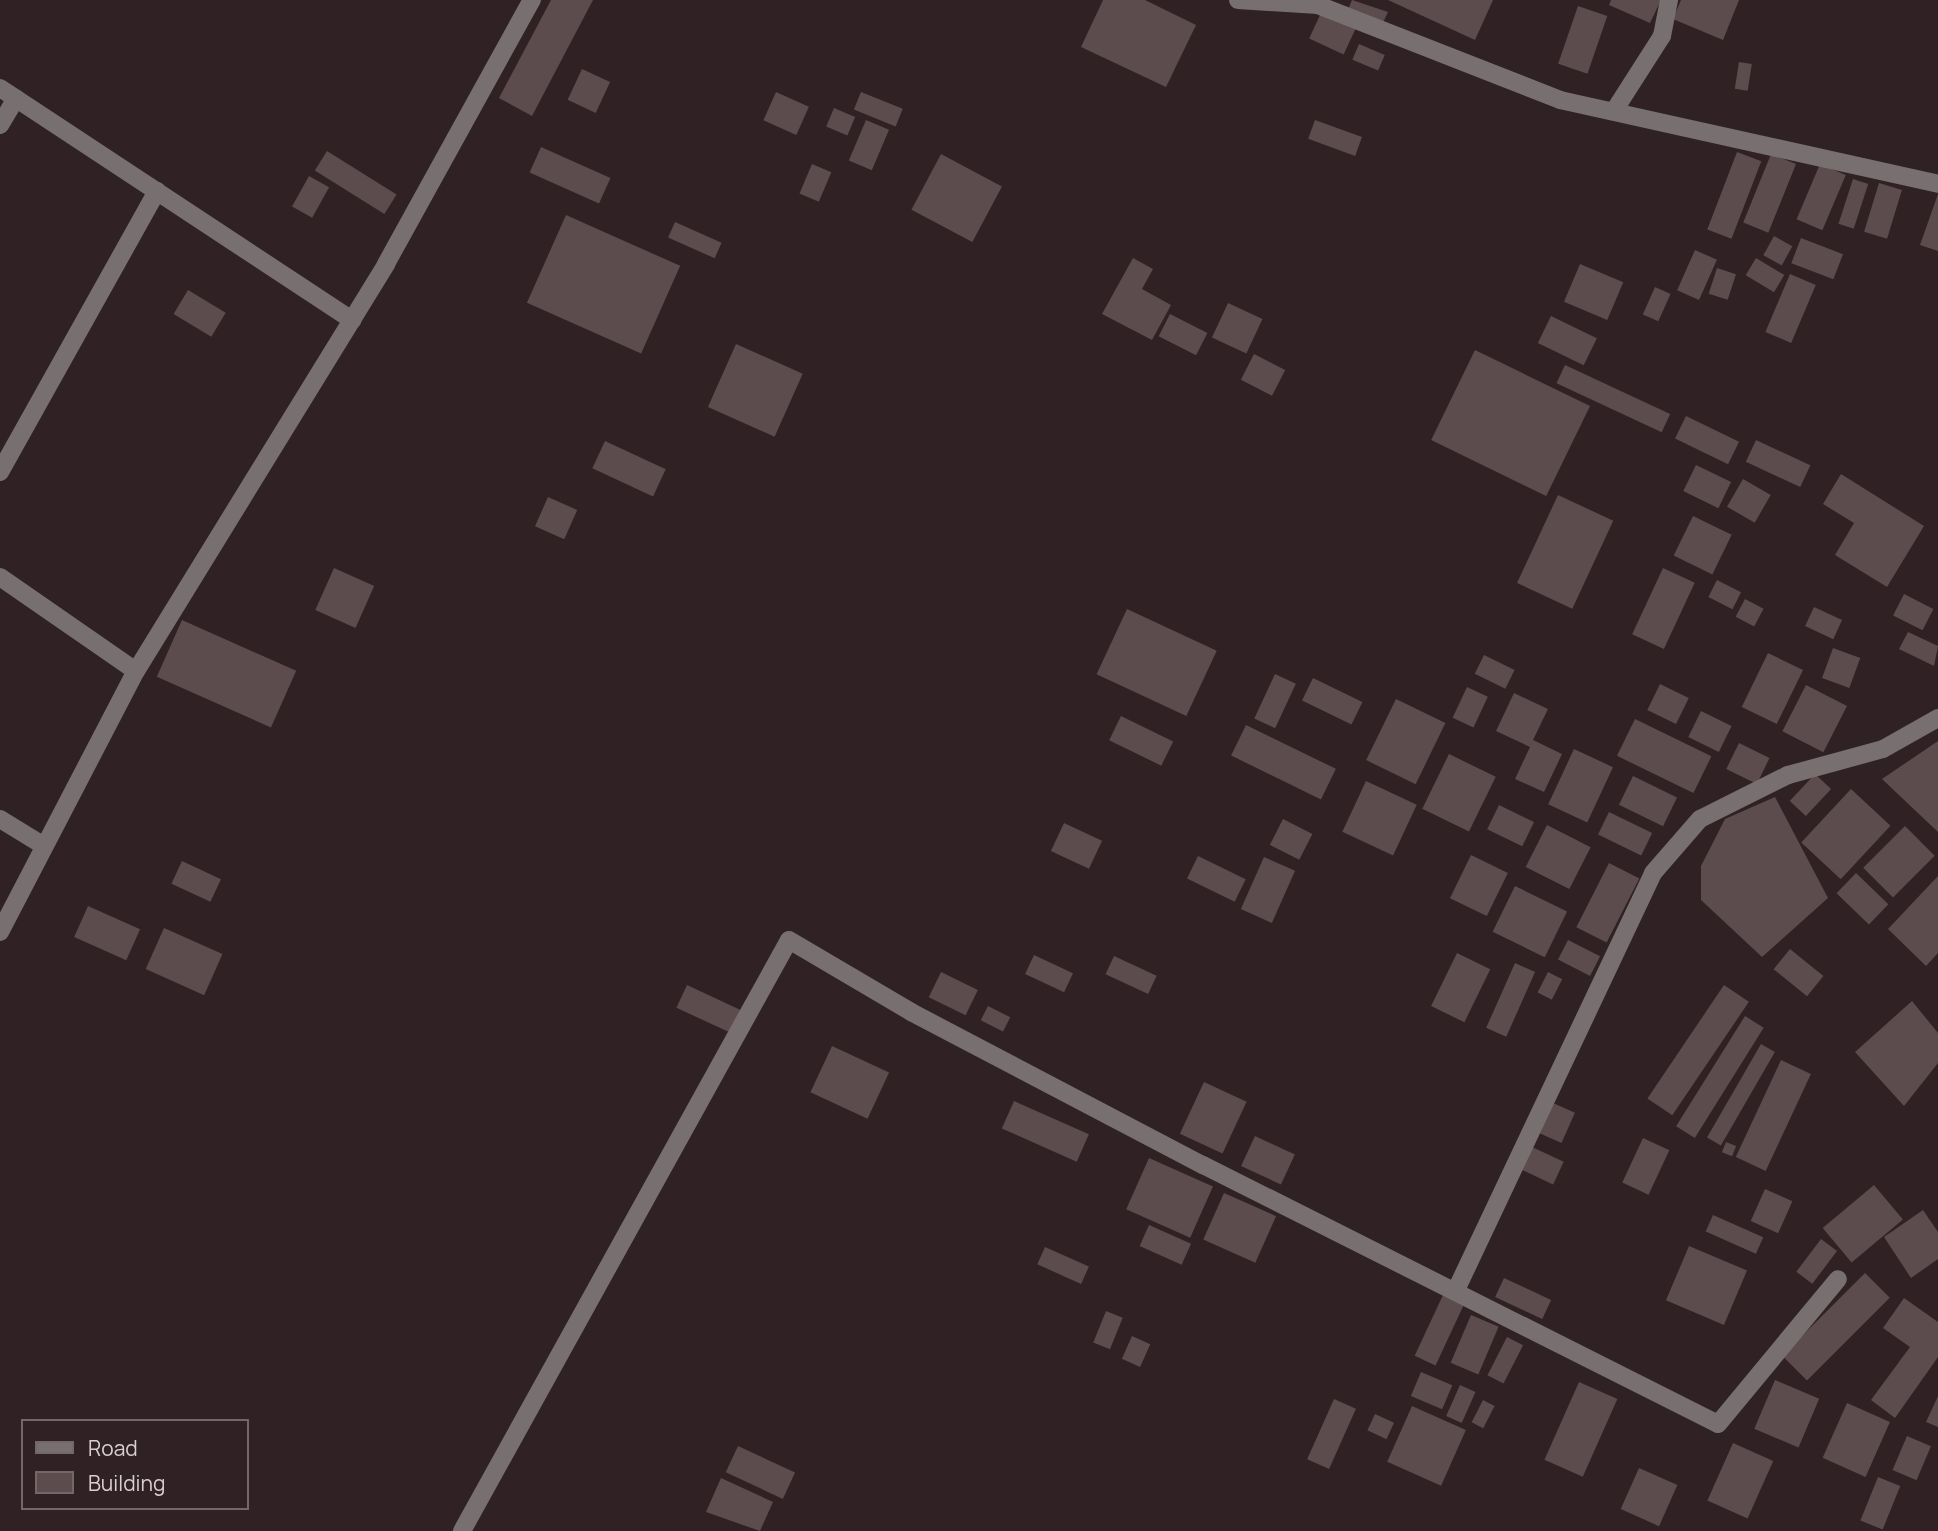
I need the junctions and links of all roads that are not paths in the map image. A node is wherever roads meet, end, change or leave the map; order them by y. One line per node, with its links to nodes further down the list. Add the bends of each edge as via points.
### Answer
1 (532, 0): 10 (street)
2 (1238, 0): 6 (street, via 1318,5 1560,100)
3 (1669, 0): 6 (street, via 1662,36)
4 (0, 88): 5 (street)
5 (16, 98): 7 (street); 9 (street)
6 (1614, 110): 8 (street)
7 (0, 125)
8 (1938, 184)
9 (158, 191): 10 (street); 11 (street)
10 (352, 320): 13 (street)
11 (0, 472)
12 (0, 577): 13 (street)
13 (136, 671): 16 (street)
14 (1938, 718): 19 (street, via 1883,749 1788,775 1700,818 1653,873)
15 (0, 819): 16 (street)
16 (44, 846): 17 (street)
17 (0, 932)
18 (1838, 1279): 19 (street, via 1718,1424)
19 (1457, 1288): 20 (street, via 1203,1165 911,1012 789,940)
20 (462, 1531)

